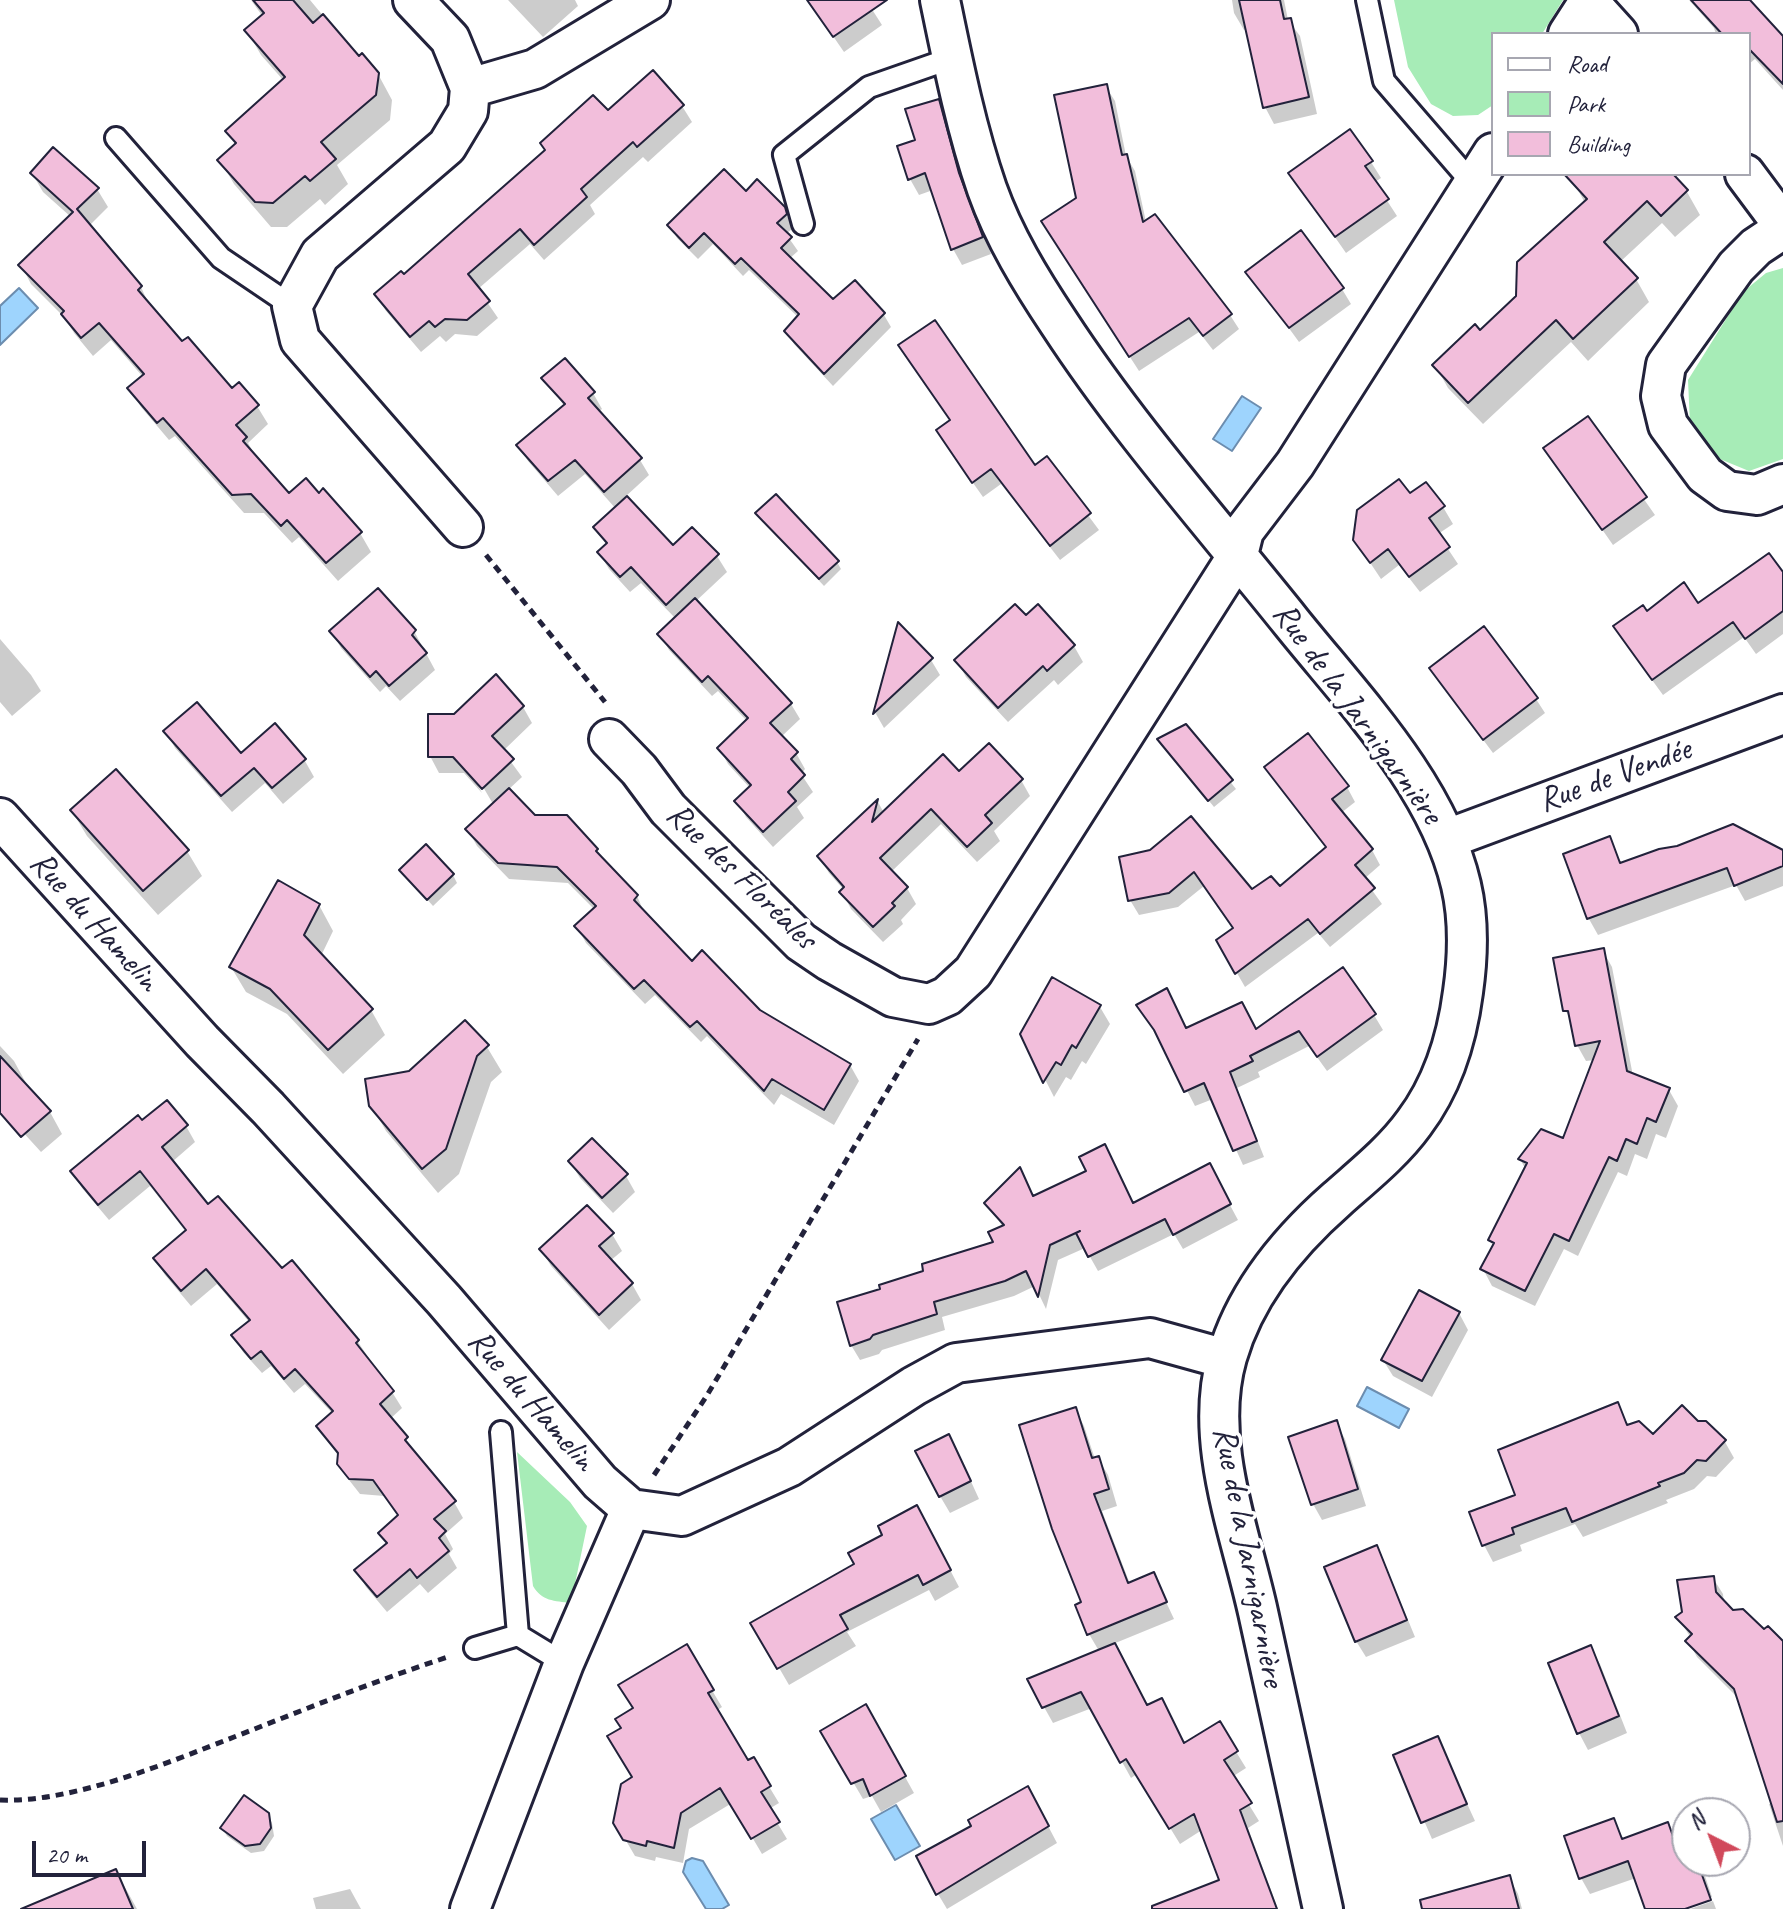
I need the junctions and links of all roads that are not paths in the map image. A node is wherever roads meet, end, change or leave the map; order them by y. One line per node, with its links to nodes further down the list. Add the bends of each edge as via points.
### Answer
1 (413, 0): 9 (street, via 450,39)
2 (650, 0): 9 (street, via 535,69)
3 (940, 0): 8 (street, Rue de la Jarnigarnière)
4 (1367, 0): 13 (lane, via 1384,81)
5 (1589, 1): 6 (street); 7 (street)
6 (1569, 32)
7 (1616, 32)
8 (952, 58): 14 (lane, via 869,87 784,155); 19 (street, Rue de la Jarnigarnière, via 988,190 1012,246 1100,386)
9 (470, 88): 16 (street, via 468,111 447,146 320,255)
10 (116, 138): 16 (lane, via 221,258)
11 (1491, 156): 13 (street)
12 (1746, 176): 15 (street)
13 (1473, 184): 19 (street, via 1295,464 1244,531)
14 (803, 224)
15 (1783, 227): 17 (street, via 1736,267 1666,365 1661,396 1668,425 1705,475 1727,491 1757,495)
16 (292, 306): 18 (street, via 300,340)
17 (1783, 484)
18 (463, 527)
19 (1238, 555): 21 (street, Rue des Floréales, via 973,972 947,996 929,1004 893,997 801,942 668,809); 23 (street, Rue de la Jarnigarnière, via 1416,783)
20 (1783, 714): 23 (street, Rue de Vendée)
21 (609, 739)
22 (0, 818): 26 (street, Rue du Hamelin, via 444,1300 600,1482)
23 (1447, 839): 24 (street, Rue de la Jarnigarnière, via 1465,905 1467,961 1458,1030 1439,1079 1416,1122 1270,1270 1245,1307)
24 (1226, 1359): 26 (street, via 1150,1338 956,1363 789,1467 696,1510 682,1516); 31 (street, Rue de la Jarnigarnière, via 1218,1406 1224,1472)
25 (501, 1432): 27 (lane)
26 (631, 1509): 29 (street)
27 (518, 1635): 28 (lane); 29 (lane)
28 (475, 1648)
29 (564, 1663): 30 (street)
30 (470, 1909)
31 (1323, 1909)

